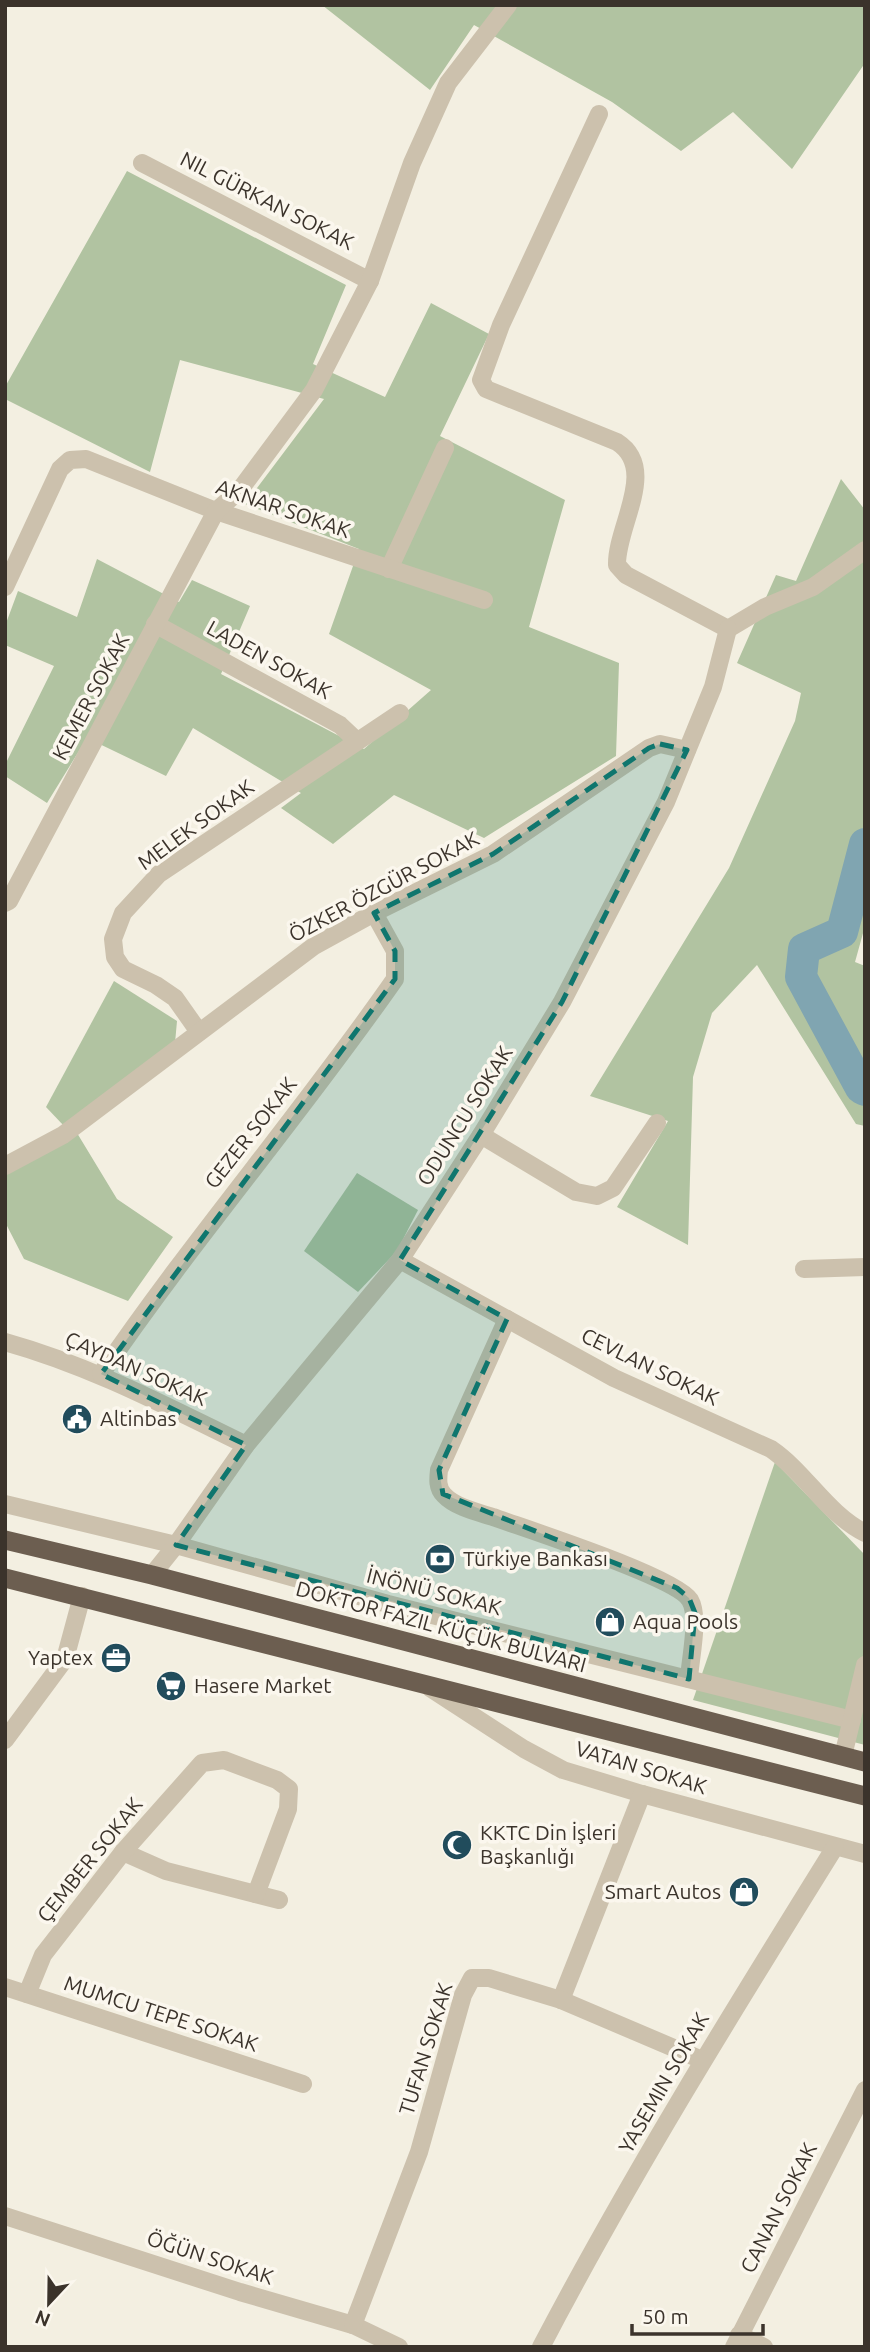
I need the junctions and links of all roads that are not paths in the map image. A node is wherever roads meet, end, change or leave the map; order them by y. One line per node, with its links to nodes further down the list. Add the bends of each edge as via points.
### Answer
1 (508, 5): 4 (street, KEMER SOKAK, via 448,83 412,163)
2 (599, 114): 12 (street, via 501,326 481,380 486,389 628,449 637,478 617,565 626,575)
3 (142, 163): 4 (street, NIL GÜRKAN SOKAK)
4 (370, 281): 6 (street, KEMER SOKAK, via 314,390 239,491)
5 (445, 448): 8 (street)
6 (216, 511): 8 (street, AKNAR SOKAK); 9 (street, AKNAR SOKAK, via 86,459 70,460 60,469); 11 (street, KEMER SOKAK)
7 (865, 550): 12 (street, via 813,587)
8 (389, 569): 10 (street, AKNAR SOKAK)
9 (5, 587)
10 (484, 600)
11 (155, 624): 14 (street, LADEN SOKAK, via 340,725); 16 (street, KEMER SOKAK)
12 (728, 629): 15 (street, ODUNCU SOKAK, via 713,687)
13 (400, 713): 14 (street, MELEK SOKAK)
14 (357, 741): 18 (street, MELEK SOKAK, via 159,874 123,913 113,939 115,957 123,969 175,998)
15 (687, 750): 17 (street, ÖZKER ÖZGÜR SOKAK, via 660,744 649,748 493,854); 20 (street, ODUNCU SOKAK, via 649,838 568,990)
16 (5, 903)
17 (374, 913): 18 (street, ÖZKER ÖZGÜR SOKAK, via 314,946); 27 (street, GEZER SOKAK, via 395,951 395,979 155,1295)
18 (200, 1032): 21 (street, ÖZKER ÖZGÜR SOKAK, via 63,1136)
19 (657, 1123): 20 (street, via 613,1188 597,1196 576,1192)
20 (481, 1135): 22 (street, ODUNCU SOKAK)
21 (5, 1166)
22 (400, 1260): 25 (street, CEVLAN SOKAK); 28 (street, ODUNCU SOKAK)
23 (865, 1267): 24 (street)
24 (804, 1269)
25 (507, 1319): 30 (street, CEVLAN SOKAK, via 614,1378 771,1449 786,1459 828,1507); 37 (street, via 439,1469 443,1494 470,1509 677,1588 689,1598 695,1613)
26 (5, 1342): 27 (street, ÇAYDAN SOKAK)
27 (101, 1374): 28 (street, ÇAYDAN SOKAK)
28 (246, 1445): 32 (street, ODUNCU SOKAK)
29 (5, 1504): 32 (street, İNÖNÜ SOKAK)
30 (865, 1533)
31 (5, 1539): 33 (highway)
32 (176, 1545): 33 (street, ODUNCU SOKAK); 37 (street, İNÖNÜ SOKAK, via 388,1604)
33 (152, 1575): 41 (highway)
34 (5, 1578): 35 (highway)
35 (82, 1596): 38 (highway); 40 (street, via 65,1659)
36 (865, 1665): 39 (street)
37 (689, 1679): 39 (street, İNÖNÜ SOKAK)
38 (422, 1683): 43 (street, VATAN SOKAK, via 563,1770); 44 (highway)
39 (852, 1720): 41 (street)
40 (5, 1740)
41 (843, 1756): 42 (highway)
42 (865, 1762)
43 (642, 1794): 45 (street, VATAN SOKAK); 52 (street)
44 (865, 1796)
45 (835, 1847): 47 (street, VATAN SOKAK); 53 (street, YASEMIN SOKAK)
46 (122, 1852): 48 (street, via 166,1871); 48 (street, ÇEMBER SOKAK, via 202,1763 224,1760 289,1789 288,1809); 51 (street, ÇEMBER SOKAK, via 43,1955)
47 (865, 1854)
48 (256, 1894): 49 (street)
49 (279, 1900)
50 (5, 1987): 51 (street, MUMCU TEPE SOKAK)
51 (27, 1994): 54 (street, MUMCU TEPE SOKAK)
52 (561, 2000): 53 (street, TUFAN SOKAK); 57 (street, TUFAN SOKAK, via 489,1978 472,1978 419,2152)
53 (702, 2060): 60 (street, YASEMIN SOKAK)
54 (303, 2084)
55 (865, 2090): 58 (street, CANAN SOKAK)
56 (5, 2216): 57 (street, ÖĞÜN SOKAK)
57 (354, 2325): 59 (street, ÖĞÜN SOKAK)
58 (737, 2341): 61 (street)
59 (399, 2347)
60 (541, 2347)
61 (764, 2347)

